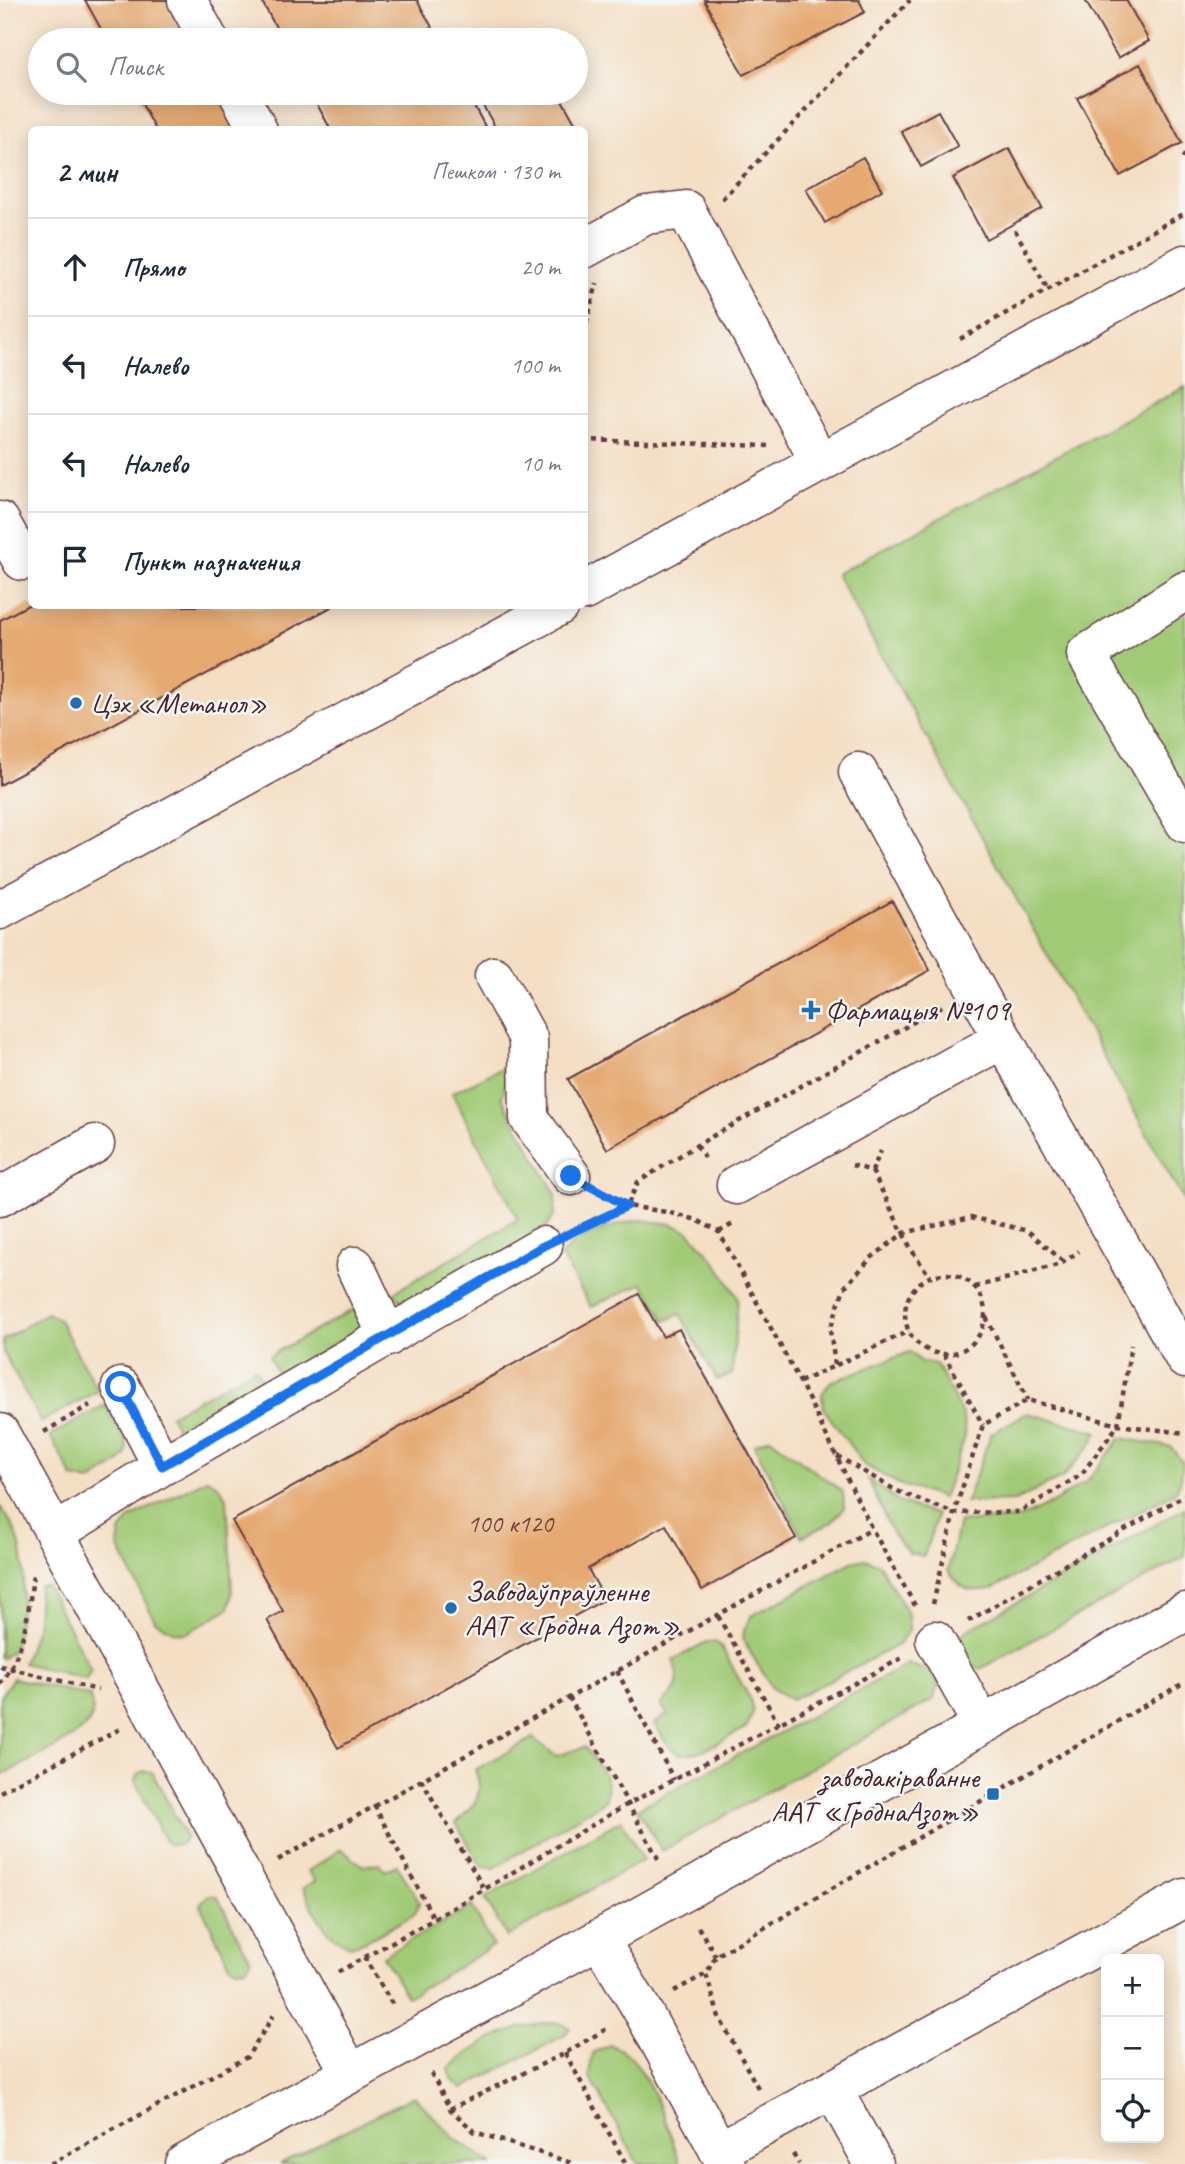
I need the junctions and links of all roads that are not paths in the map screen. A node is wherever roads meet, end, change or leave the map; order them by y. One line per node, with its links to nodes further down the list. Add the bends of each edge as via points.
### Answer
1 (187, 0): 2 (street)
2 (202, 28)
3 (244, 105): 4 (street)
4 (256, 126)
5 (588, 247): 7 (street, via 646,215 686,211)
6 (1185, 264): 7 (street)
7 (820, 463): 10 (street)
8 (0, 521): 9 (street)
9 (18, 563)
10 (588, 589)
11 (1185, 592): 14 (street, via 1086,654)
12 (553, 609): 15 (street)
13 (858, 772): 17 (street)
14 (1185, 823)
15 (0, 910)
16 (494, 976): 19 (street, via 528,1038 529,1118)
17 (1003, 1039): 21 (street); 25 (street)
18 (95, 1143): 20 (street)
19 (571, 1176)
20 (0, 1197)
21 (738, 1202)
22 (543, 1246): 24 (street)
23 (355, 1266): 24 (street)
24 (388, 1337): 28 (street)
25 (1185, 1359)
26 (121, 1387): 28 (street)
27 (0, 1433): 29 (street)
28 (162, 1466): 29 (street)
29 (56, 1533): 35 (street)
30 (1185, 1612): 32 (street)
31 (931, 1635): 32 (street)
32 (982, 1725): 34 (street)
33 (1185, 1898): 36 (street)
34 (600, 1939): 35 (street); 37 (street)
35 (350, 2073): 38 (street)
36 (805, 2104): 37 (street); 39 (street)
37 (723, 2158)
38 (184, 2164)
39 (874, 2164)

